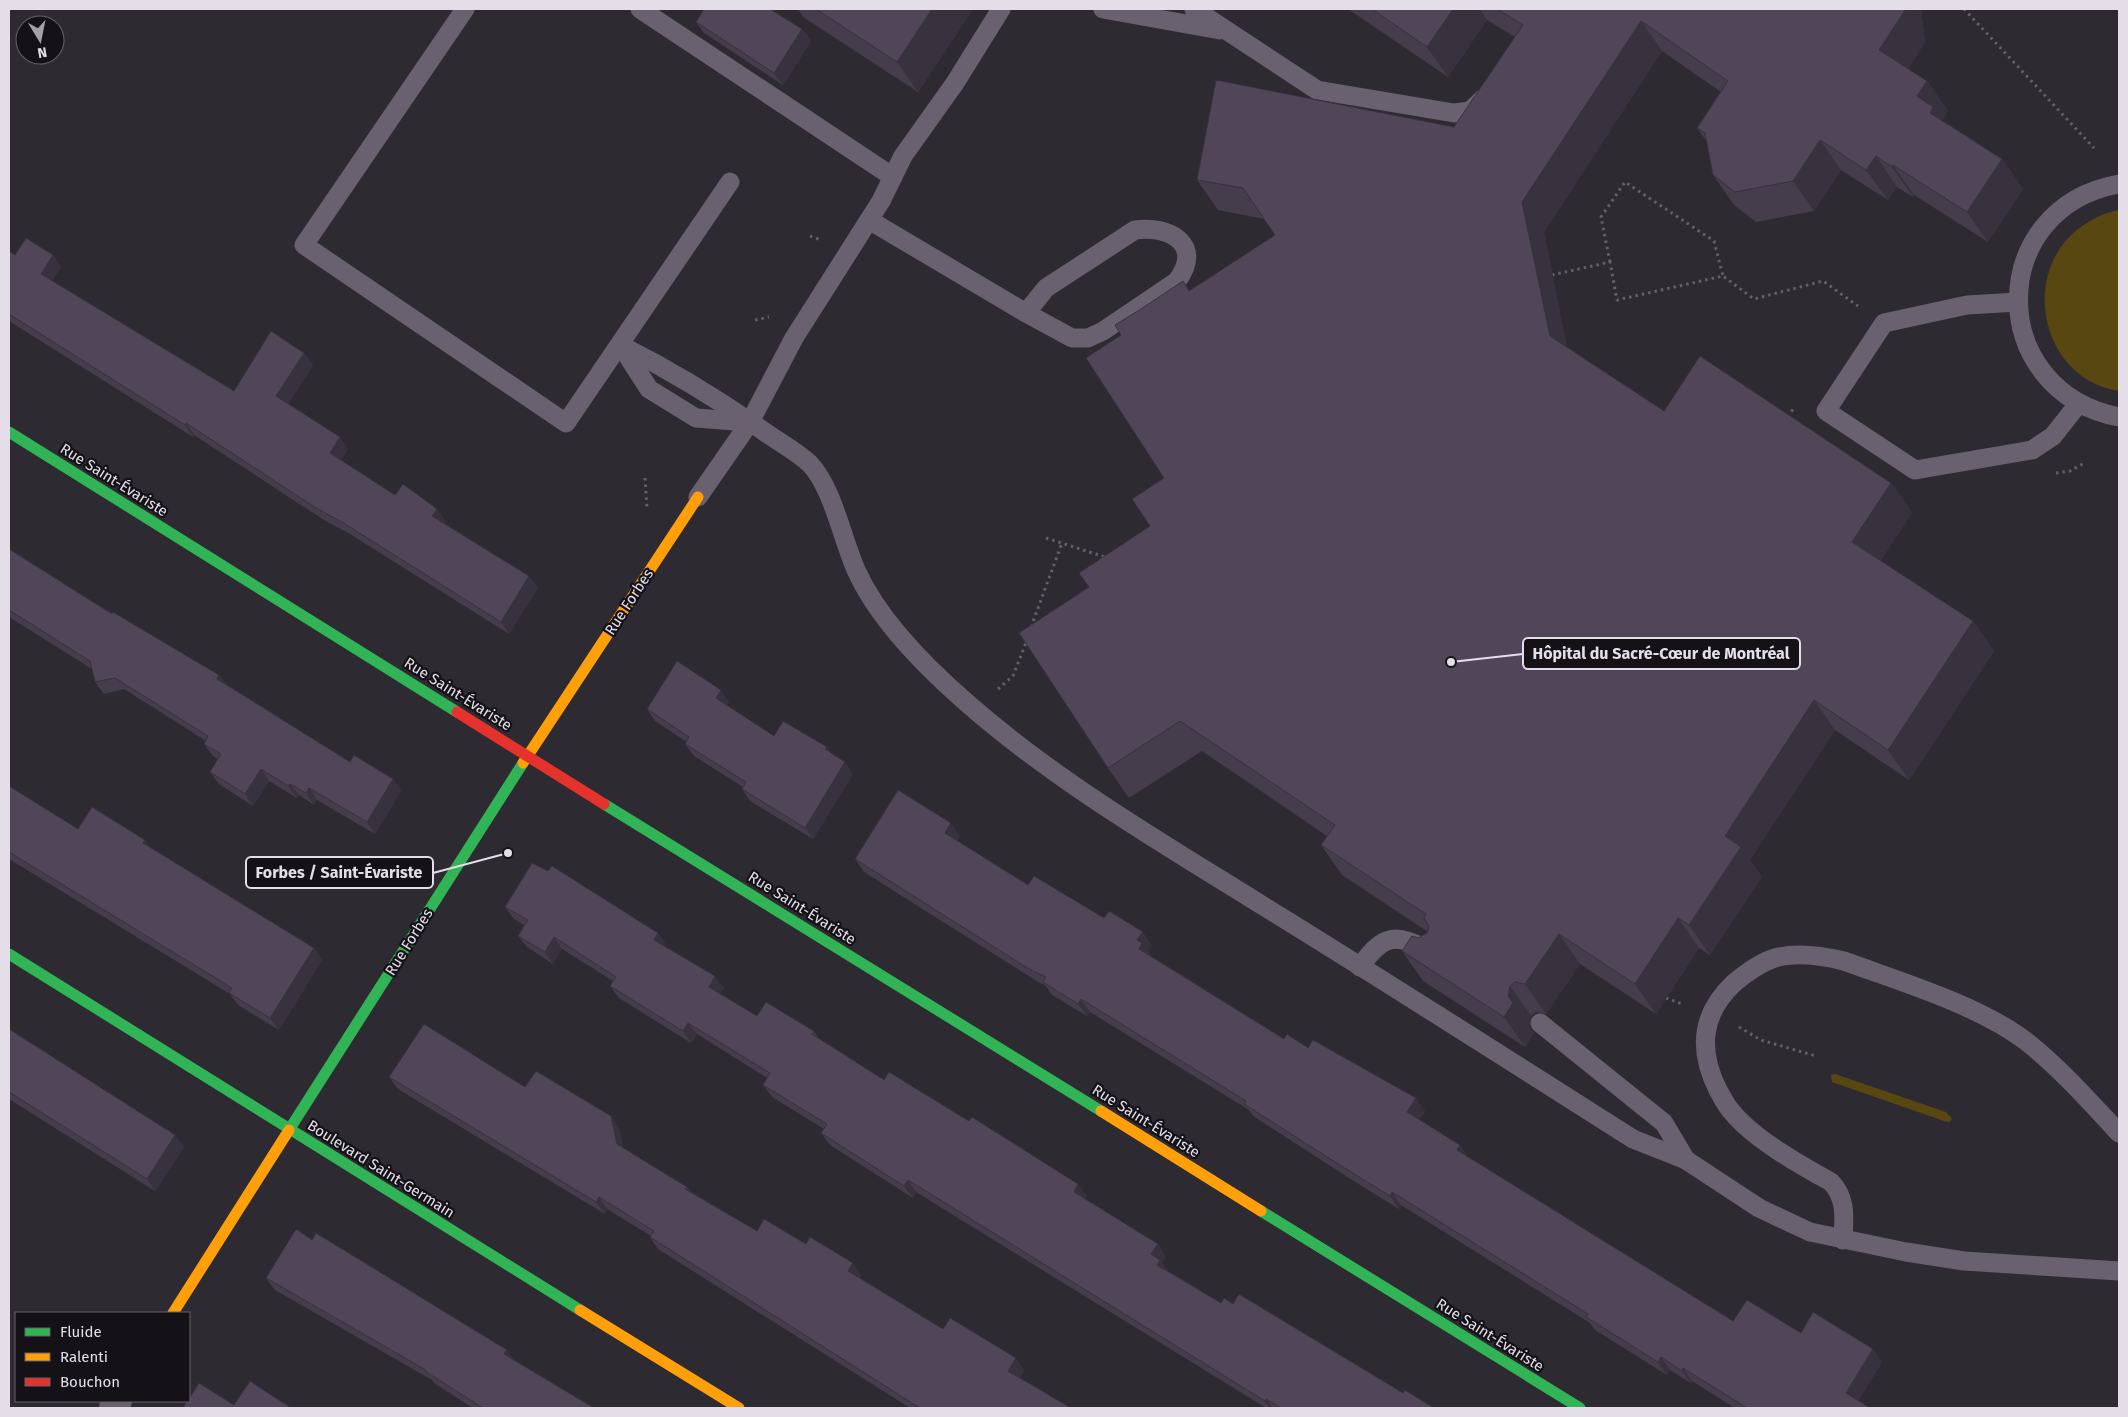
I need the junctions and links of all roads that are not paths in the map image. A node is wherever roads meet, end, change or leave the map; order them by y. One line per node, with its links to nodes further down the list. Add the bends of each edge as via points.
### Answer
1 (465, 9): 14 (lane, via 304,245 566,423)
2 (640, 9): 8 (lane)
3 (1001, 9): 8 (lane, via 903,156)
4 (1103, 9): 6 (lane)
5 (1194, 9): 6 (lane)
6 (1227, 31): 7 (lane, via 1318,90 1454,113 1470,111)
7 (1496, 81)
8 (893, 177): 11 (lane)
9 (730, 182): 14 (lane)
10 (2119, 184): 12 (lane, via 2075,200 2047,224 2027,254)
11 (869, 220): 13 (lane); 17 (lane, via 794,338)
12 (2018, 302): 15 (lane, via 2021,326 2034,359 2057,388); 15 (lane, via 1967,305 1884,323 1826,411 1915,470 2032,450 2053,436)
13 (1026, 313): 13 (lane, via 1072,338 1088,338 1177,281 1185,270 1185,248 1175,236 1165,232 1150,228 1135,230 1046,288)
14 (620, 345): 17 (lane, via 673,372); 17 (lane, via 649,389 696,418)
15 (2079, 403): 16 (lane)
16 (2119, 417)
17 (750, 422): 19 (lane); 23 (lane, via 810,465 821,480 870,597 918,655 968,704 1036,758 1142,832)
18 (9, 432): 20 (street, Rue Saint-Évariste)
19 (698, 497): 20 (street, Rue Forbes)
20 (527, 756): 25 (street, Rue Forbes); 32 (street, Rue Saint-Évariste)
21 (9, 954): 25 (street, Boulevard Saint-Germain)
22 (1439, 957): 23 (lane, via 1416,943 1396,939 1375,946)
23 (1360, 968): 27 (lane, via 1633,1139)
24 (1540, 1023): 27 (lane, via 1664,1122)
25 (289, 1130): 30 (street, Rue Forbes); 31 (street, Boulevard Saint-Germain)
26 (2119, 1133): 28 (lane, via 2027,1042 1980,1014 1826,956 1774,958 1742,976 1716,1005 1705,1037 1706,1058 1731,1112 1769,1144 1831,1182 1838,1190 1844,1210)
27 (1686, 1160): 28 (lane, via 1759,1208 1810,1232)
28 (1843, 1240): 29 (lane, via 1964,1261)
29 (2119, 1271)
30 (174, 1312)
31 (738, 1408)
32 (1580, 1408)

